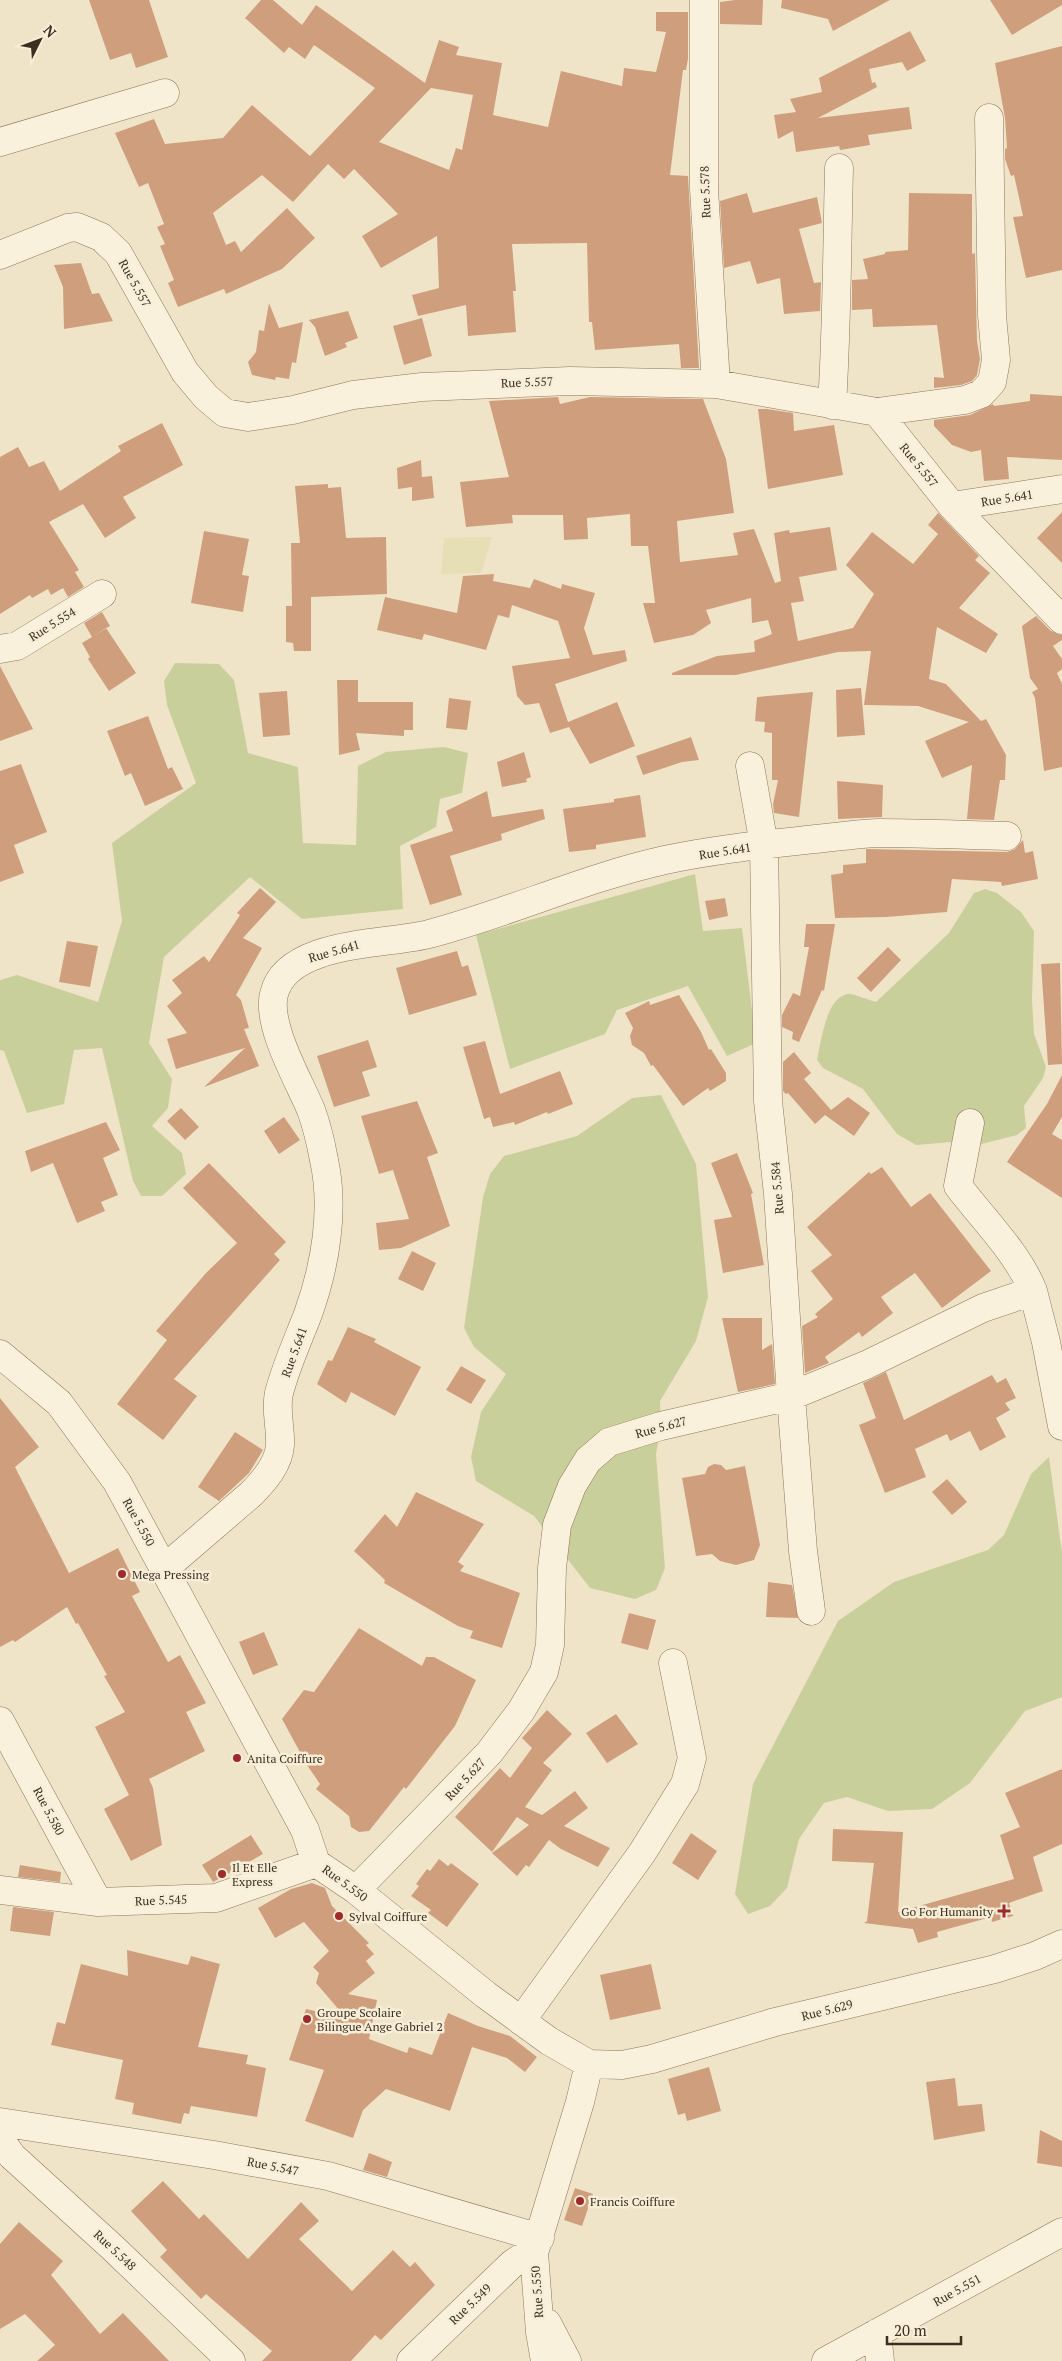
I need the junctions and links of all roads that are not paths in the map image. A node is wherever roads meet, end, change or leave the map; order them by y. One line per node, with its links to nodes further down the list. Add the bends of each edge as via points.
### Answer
1 (704, 0): 7 (street, Rue 5.578, via 704,189)
2 (165, 93): 4 (street)
3 (989, 118): 9 (street, via 992,315 996,360 992,382 981,394 965,400)
4 (0, 142)
5 (839, 168): 8 (street, via 837,332)
6 (0, 255): 7 (street, Rue 5.557, via 68,228 76,227 101,237 118,253 185,372 225,413 248,417 353,395 468,384 570,380)
7 (716, 384): 8 (street, Rue 5.557)
8 (832, 406): 9 (street, Rue 5.557)
9 (877, 412): 11 (street, Rue 5.557)
10 (1062, 489): 11 (street, Rue 5.641)
11 (952, 506): 13 (street, Rue 5.557)
12 (102, 594): 14 (street, Rue 5.554, via 18,646)
13 (1062, 620)
14 (0, 649)
15 (750, 766): 17 (street, Rue 5.584)
16 (1008, 836): 17 (street, Rue 5.641, via 874,833)
17 (764, 845): 21 (street, Rue 5.584, via 768,1101 778,1194); 23 (street, Rue 5.641, via 665,860 433,933 373,940 301,960 284,975 274,993 273,1013 285,1051 312,1112 325,1162 328,1199 324,1252 310,1310 278,1396 278,1458 252,1494)
18 (970, 1124): 19 (street, via 958,1186 1014,1256)
19 (1033, 1291): 21 (street, Rue 5.627, via 983,1308 866,1365); 22 (street)
20 (0, 1354): 23 (street, Rue 5.550, via 59,1403 117,1482)
21 (791, 1396): 24 (street, Rue 5.584); 29 (street, Rue 5.627, via 661,1426 609,1442 588,1460 572,1486 557,1525 550,1645 544,1672 522,1711 489,1753)
22 (1062, 1426)
23 (165, 1568): 27 (street, Rue 5.550, via 304,1830)
24 (810, 1611)
25 (673, 1663): 32 (street, via 692,1758 685,1784 642,1853)
26 (0, 1721): 30 (street, Rue 5.580)
27 (316, 1863): 29 (street, Rue 5.550); 30 (street, Rue 5.545, via 216,1898)
28 (0, 1890): 30 (street, Rue 5.545)
29 (356, 1890): 32 (street, Rue 5.550)
30 (98, 1902)
31 (1062, 1944): 33 (street, Rue 5.629, via 996,1968 775,2022 652,2059 622,2065)
32 (521, 2021): 33 (street, Rue 5.550)
33 (589, 2064): 37 (street, Rue 5.550)
34 (0, 2122): 37 (street, Rue 5.547, via 328,2176)
35 (0, 2139): 40 (street, Rue 5.548, via 19,2162)
36 (1062, 2232): 39 (street, Rue 5.551)
37 (537, 2246): 38 (street, Rue 5.550); 41 (street, Rue 5.549, via 512,2264)
38 (537, 2297): 42 (street, Rue 5.550); 43 (street)
39 (877, 2333): 44 (street, Rue 5.551); 45 (street)
40 (231, 2361)
41 (411, 2361)
42 (545, 2361)
43 (567, 2361)
44 (826, 2361)
45 (880, 2361)

